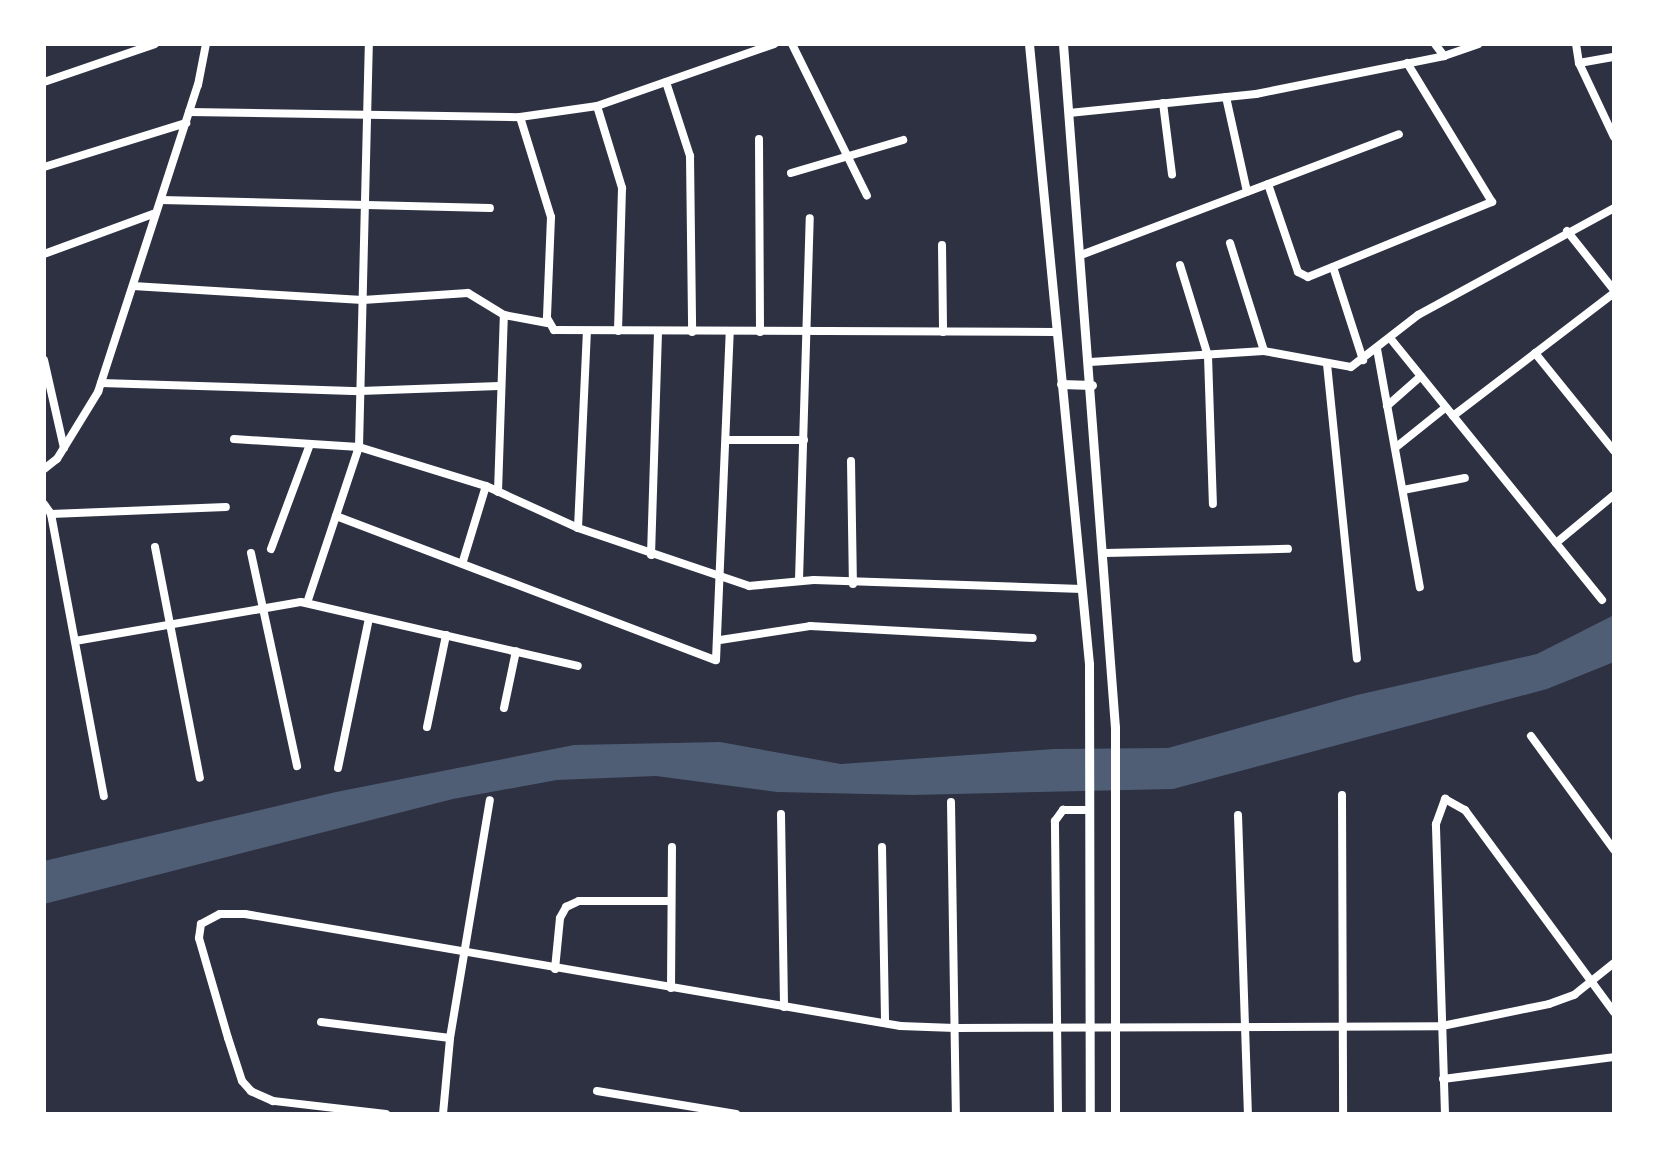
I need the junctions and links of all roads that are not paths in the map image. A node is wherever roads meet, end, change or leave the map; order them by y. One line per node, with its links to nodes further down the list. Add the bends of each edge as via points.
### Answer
1 (155, 44): 15 (street)
2 (206, 44): 20 (street)
3 (369, 44): 22 (street)
4 (774, 44): 16 (street)
5 (792, 44): 29 (street)
6 (1029, 44): 62 (street)
7 (1063, 44): 21 (street)
8 (1435, 44): 11 (street)
9 (1478, 44): 11 (street)
10 (1576, 44): 14 (street)
11 (1444, 56): 13 (street)
12 (1614, 57): 14 (street)
13 (1407, 63): 17 (street); 48 (street, via 1492,202)
14 (1579, 63): 26 (street)
15 (44, 82)
16 (666, 82): 19 (street); 58 (street, via 690,156)
17 (1226, 97): 18 (street); 34 (street)
18 (1163, 103): 21 (street); 32 (street)
19 (597, 106): 23 (street); 55 (street, via 622,188)
20 (189, 112): 22 (street); 24 (street)
21 (1069, 113): 46 (street)
22 (368, 115): 23 (street); 37 (street)
23 (520, 117): 53 (street, via 551,217)
24 (186, 123): 30 (street); 36 (street)
25 (1399, 134): 33 (street)
26 (1614, 137)
27 (759, 139): 59 (street)
28 (903, 140): 29 (street)
29 (848, 157): 31 (street); 35 (street)
30 (44, 167)
31 (791, 173)
32 (1172, 174)
33 (1268, 184): 34 (street); 48 (street, via 1298,272 1308,277)
34 (1247, 192): 46 (street)
35 (867, 196)
36 (161, 200): 37 (street); 40 (street)
37 (365, 206): 38 (street); 51 (street)
38 (490, 208)
39 (1614, 208): 42 (street)
40 (153, 214): 45 (street); 49 (street)
41 (810, 218): 60 (street)
42 (1567, 231): 50 (street); 63 (street, via 1418,315)
43 (1230, 243): 65 (street)
44 (942, 245): 61 (street)
45 (44, 254)
46 (1081, 255): 70 (street)
47 (1180, 265): 67 (street)
48 (1333, 267): 69 (street)
49 (133, 286): 51 (street); 73 (street)
50 (1614, 291): 66 (street)
51 (363, 300): 52 (street, via 468,293); 77 (street)
52 (504, 315): 53 (street); 76 (street)
53 (547, 323): 54 (street, via 556,331)
54 (587, 331): 55 (street); 101 (street)
55 (618, 331): 56 (street)
56 (658, 331): 58 (street); 108 (street)
57 (730, 331): 58 (street); 59 (street); 82 (street)
58 (692, 332)
59 (760, 332): 60 (street)
60 (807, 332): 61 (street); 83 (street)
61 (943, 332): 62 (street)
62 (1056, 332): 74 (street)
63 (1390, 338): 64 (street); 72 (street)
64 (1377, 349): 69 (street); 78 (street)
65 (1264, 351): 67 (street); 71 (street)
66 (1535, 353): 80 (street); 88 (street)
67 (1208, 356): 70 (street); 97 (street)
68 (44, 360): 86 (street)
69 (1363, 360): 71 (street, via 1351,367)
70 (1090, 362): 75 (street)
71 (1327, 364): 125 (street)
72 (1421, 376): 78 (street); 79 (street)
73 (101, 383): 77 (street); 86 (street)
74 (1061, 384): 75 (street); 114 (street)
75 (1092, 385): 107 (street)
76 (499, 386): 77 (street); 94 (street)
77 (360, 391): 85 (street)
78 (1387, 406): 87 (street)
79 (1446, 407): 80 (street); 87 (street)
80 (1453, 416): 102 (street)
81 (234, 439): 84 (street)
82 (726, 440): 83 (street); 111 (street)
83 (804, 440): 110 (street)
84 (310, 444): 85 (street); 104 (street)
85 (359, 447): 92 (street); 100 (street)
86 (64, 448): 90 (street)
87 (1395, 448): 93 (street)
88 (1614, 451)
89 (851, 461): 112 (street)
90 (44, 469)
91 (1465, 478): 93 (street)
92 (486, 486): 94 (street); 109 (street)
93 (1403, 490): 113 (street)
94 (498, 492): 101 (street)
95 (1614, 495): 102 (street)
96 (44, 504): 99 (street)
97 (1213, 504)
98 (226, 507): 99 (street)
99 (51, 514): 123 (street)
100 (336, 516): 109 (street); 116 (street)
101 (578, 528): 108 (street)
102 (1556, 543): 115 (street)
103 (155, 547): 119 (street)
104 (271, 549)
105 (1288, 549): 107 (street)
106 (251, 553): 117 (street)
107 (1105, 553): 156 (street, via 1115,727)
108 (651, 555): 111 (street)
109 (463, 561): 122 (street, via 712,661 719,657)
110 (799, 580): 111 (street, via 767,586); 112 (street)
111 (722, 581): 122 (street)
112 (853, 584): 114 (street)
113 (1420, 587)
114 (1082, 589): 137 (street)
115 (1602, 600)
116 (307, 603): 117 (street); 118 (street)
117 (263, 608): 119 (street); 130 (street)
118 (369, 618): 120 (street); 131 (street)
119 (170, 624): 123 (street); 132 (street)
120 (446, 635): 124 (street); 128 (street)
121 (1033, 638): 122 (street, via 810,626)
122 (720, 640)
123 (75, 641): 134 (street)
124 (516, 651): 126 (street); 127 (street)
125 (1357, 658)
126 (578, 666)
127 (504, 708)
128 (427, 727)
129 (1531, 736): 142 (street)
130 (297, 766)
131 (338, 768)
132 (200, 778)
133 (1342, 795): 158 (street)
134 (104, 796)
135 (490, 800): 144 (street)
136 (951, 802): 157 (street)
137 (1089, 807): 153 (street, via 1063,810 1055,821); 155 (street)
138 (781, 814): 149 (street)
139 (1238, 815): 159 (street)
140 (672, 847): 143 (street)
141 (882, 847): 152 (street)
142 (1614, 850)
143 (669, 901): 146 (street, via 579,901 566,907); 148 (street)
144 (463, 954): 146 (street); 160 (street); 164 (street, via 245,914 220,914 201,924 199,938 228,1038 242,1081 251,1091 273,1101)
145 (1614, 963): 147 (street)
146 (555, 969): 148 (street)
147 (1590, 982): 150 (street); 154 (street, via 1549,1004); 154 (street, via 1465,810 1445,799 1436,824)
148 (671, 988): 149 (street)
149 (784, 1007): 152 (street)
150 (1614, 1012)
151 (321, 1022): 160 (street)
152 (885, 1023): 157 (street)
153 (1057, 1024): 155 (street); 157 (street); 168 (street)
154 (1442, 1026): 158 (street); 162 (street)
155 (1090, 1027): 156 (street); 169 (street)
156 (1115, 1027): 159 (street); 170 (street)
157 (955, 1028): 167 (street)
158 (1343, 1028): 159 (street); 172 (street)
159 (1245, 1030): 171 (street)
160 (450, 1038): 165 (street)
161 (1614, 1057): 162 (street)
162 (1443, 1079): 173 (street)
163 (597, 1091): 166 (street)
164 (386, 1114)
165 (443, 1114)
166 (736, 1114)
167 (956, 1114)
168 (1058, 1114)
169 (1090, 1114)
170 (1115, 1114)
171 (1248, 1114)
172 (1343, 1114)
173 (1445, 1114)

